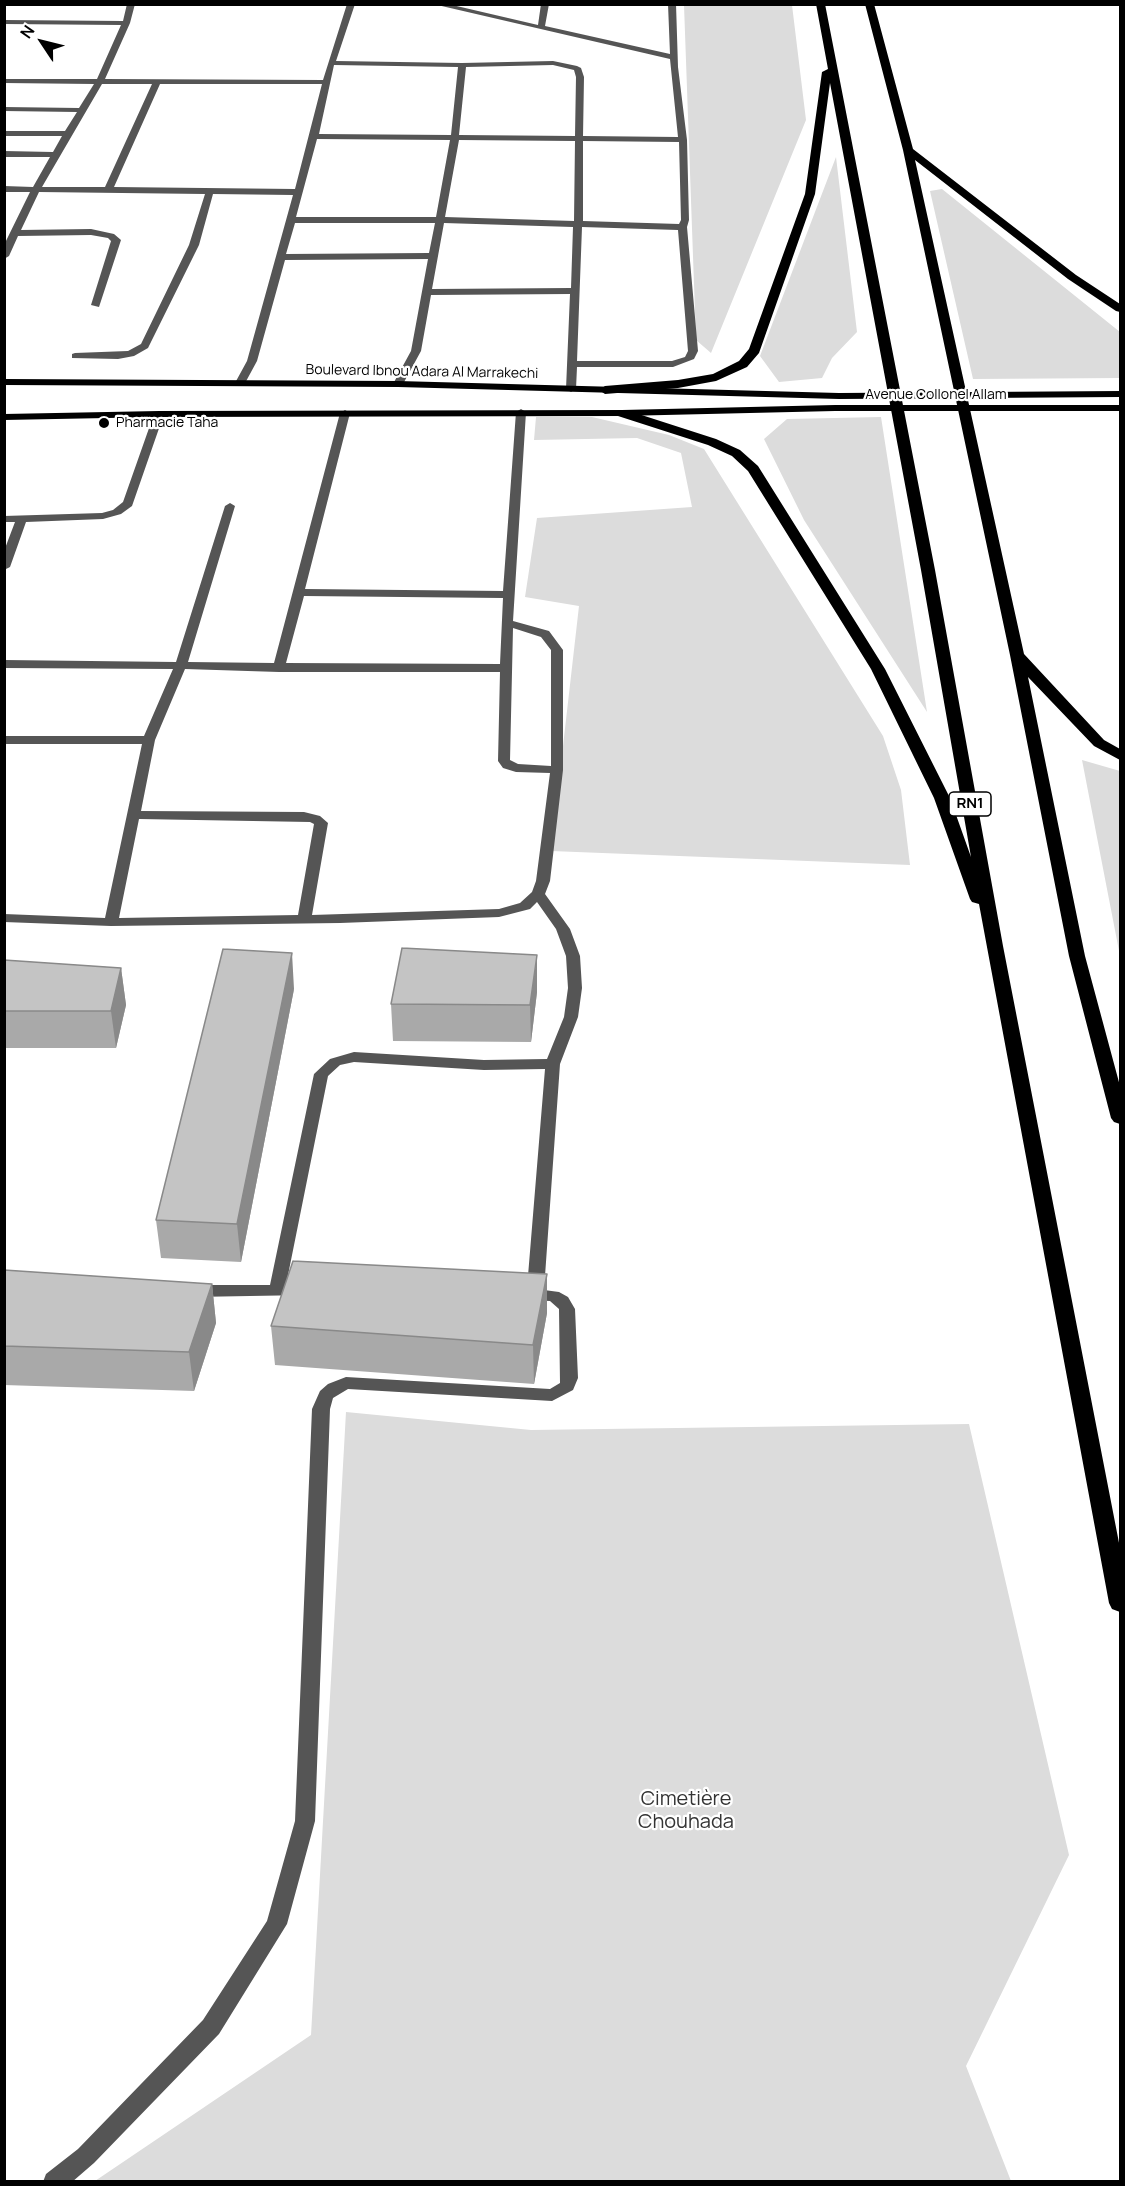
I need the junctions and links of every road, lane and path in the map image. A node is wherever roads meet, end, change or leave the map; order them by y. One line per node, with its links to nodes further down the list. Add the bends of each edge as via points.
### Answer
1 (131, 4): 9 (street)
2 (351, 4): 13 (street)
3 (436, 4): 10 (street)
4 (545, 4): 10 (street)
5 (672, 4): 11 (street)
6 (820, 4): 12 (highway, RN1)
7 (869, 4): 27 (highway)
8 (4, 22): 9 (street)
9 (126, 23): 15 (street)
10 (541, 28): 11 (street)
11 (675, 58): 26 (street)
12 (831, 62): 53 (highway, via 810,194 755,350 743,364 716,376 678,384); 83 (highway, RN1)
13 (331, 63): 14 (street); 18 (street)
14 (462, 65): 24 (street); 25 (street, via 553,63 577,68)
15 (102, 80): 16 (street); 17 (street); 20 (street)
16 (4, 81)
17 (157, 81): 18 (street); 32 (street)
18 (327, 81): 23 (street)
19 (4, 109): 20 (street)
20 (82, 110): 22 (street)
21 (4, 134): 22 (street)
22 (66, 134): 29 (street)
23 (314, 136): 24 (street); 34 (street)
24 (454, 138): 25 (street); 36 (street)
25 (578, 139): 26 (street); 37 (street)
26 (683, 140): 38 (street)
27 (908, 150): 46 (highway, via 1072,277); 69 (highway)
28 (4, 154): 29 (street)
29 (56, 155): 31 (street)
30 (4, 189): 31 (street)
31 (36, 189): 32 (street); 39 (street)
32 (109, 189): 33 (street)
33 (210, 190): 34 (street); 47 (street, via 194,245 144,346 118,356)
34 (299, 192): 35 (street)
35 (291, 220): 36 (street); 41 (street)
36 (439, 220): 37 (street); 42 (street)
37 (578, 225): 38 (street); 43 (street)
38 (682, 227): 48 (street, via 693,351 689,359 673,364)
39 (15, 233): 40 (street); 45 (street, via 90,232 116,240)
40 (4, 256)
41 (281, 256): 42 (street); 50 (street, via 252,361)
42 (433, 256): 44 (street)
43 (575, 291): 44 (street); 48 (street)
44 (426, 292): 51 (street, via 416,351)
45 (96, 305)
46 (1120, 309)
47 (75, 356)
48 (572, 364): 52 (street)
49 (4, 382): 50 (main road, Boulevard Ibnou Adara Al Marrakechi)
50 (240, 383): 51 (main road, Boulevard Ibnou Adara Al Marrakechi)
51 (398, 384): 52 (main road, Boulevard Ibnou Adara Al Marrakechi)
52 (571, 389): 53 (main road, Boulevard Ibnou Adara Al Marrakechi)
53 (605, 390): 55 (main road, Boulevard Ibnou Adara Al Marrakechi)
54 (1120, 394): 55 (main road, Avenue Collonel Allam)
55 (839, 396)
56 (1120, 408): 59 (main road, Avenue Collonel Allam)
57 (521, 412): 58 (main road); 59 (main road); 67 (street)
58 (345, 413): 60 (main road); 66 (street)
59 (622, 413): 83 (highway, via 712,442 736,453 753,469 878,669 942,798)
60 (159, 414): 61 (main road); 64 (street, via 128,504 103,516)
61 (4, 417)
62 (230, 506): 71 (street)
63 (4, 519): 64 (street)
64 (22, 519): 65 (street)
65 (4, 567)
66 (298, 592): 67 (street); 72 (street)
67 (510, 595): 68 (street)
68 (507, 623): 73 (street); 77 (street, via 546,634 557,650)
69 (1017, 655): 76 (highway, via 1099,743); 85 (highway, via 1077,956)
70 (4, 664): 71 (street)
71 (180, 665): 72 (street); 75 (street)
72 (279, 668): 73 (street)
73 (505, 668): 77 (street, via 504,761 516,768)
74 (4, 740): 75 (street)
75 (149, 740): 78 (street)
76 (1120, 755)
77 (556, 770): 79 (street, via 543,881)
78 (134, 815): 81 (street, via 315,819 321,823); 82 (street)
79 (538, 894): 81 (street, via 525,906 500,913); 84 (street, via 563,929 573,956 575,988 571,1017)
80 (4, 918): 82 (street)
81 (304, 920): 82 (street)
82 (111, 922)
83 (995, 946): 91 (highway, RN1)
84 (553, 1064): 87 (street, via 484,1065 354,1057 335,1062 321,1074); 90 (street)
85 (1120, 1118)
86 (182, 1291): 87 (street)
87 (277, 1291): 88 (street)
88 (312, 1292)
89 (512, 1294): 90 (street)
90 (536, 1294): 92 (street, via 553,1296 567,1309 570,1378 567,1386 552,1395 346,1383 326,1395 321,1409 305,1821 277,1924 211,2027 86,2156)
91 (1120, 1603)
92 (54, 2181)

